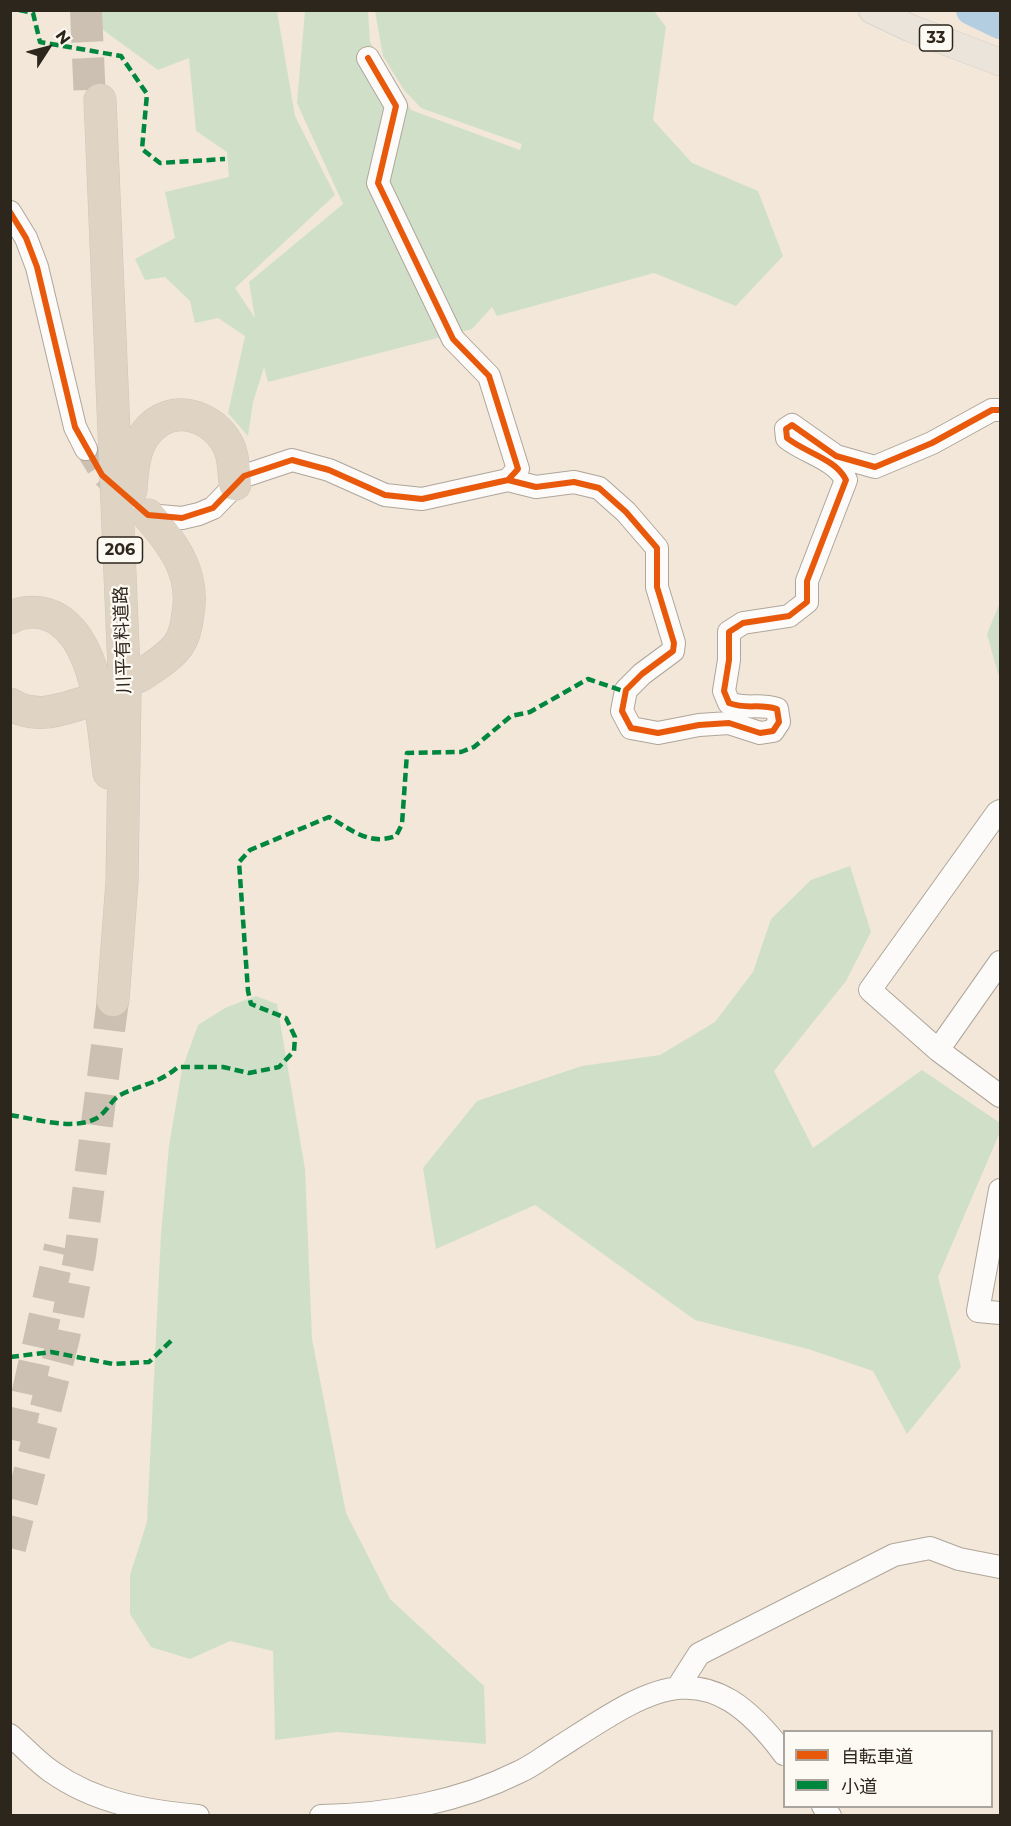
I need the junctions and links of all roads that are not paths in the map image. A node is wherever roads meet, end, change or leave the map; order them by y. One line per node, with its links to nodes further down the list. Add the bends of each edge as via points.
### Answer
1 (872, 10): 3 (main road, 33)
2 (368, 58): 7 (street, via 396,106 378,183 453,339 489,376 518,469)
3 (1000, 62)
4 (10, 212): 6 (street, via 37,267 75,427)
5 (1000, 410): 7 (street, via 992,410 875,467 836,456 792,425 786,429 787,438 840,469 846,480 807,581 807,602 789,616 743,623 729,632 723,691 729,703 743,709 765,705 777,709 779,722 773,730 760,733 729,723 658,733 632,728 622,711 626,690 673,651 657,586 657,548 599,488 574,483 536,487)
6 (86, 449)
7 (508, 480): 8 (street, via 422,499 385,495 329,470 292,460 244,476)
8 (235, 484): 9 (street, via 213,508 199,514 182,518); 11 (highway, via 229,448 220,433 209,421 192,415 175,415 160,421 146,433 136,452 132,480)
9 (144, 512): 11 (highway, via 172,543 184,566 190,603 179,644)
10 (10, 618): 14 (highway, via 34,611 53,616 71,631 84,651 100,704)
11 (133, 685): 14 (highway, 川平有料道路 / 206, via 122,882 105,999); 14 (highway, 川平有料道路 / 206, via 95,101 112,615)
12 (83, 703): 13 (highway, via 38,714)
13 (10, 704)
14 (112, 794)
15 (1000, 811): 17 (street, via 870,990)
16 (1000, 962): 17 (street)
17 (938, 1050): 18 (street)
18 (1000, 1096)
19 (1000, 1190): 20 (street, via 978,1311)
20 (1000, 1313)
21 (1000, 1567): 22 (street, via 958,1559 930,1548 894,1555 699,1654)
22 (678, 1687): 24 (street, via 707,1690 735,1702); 26 (street, via 653,1692 627,1705 521,1772 478,1790 378,1814)
23 (10, 1735): 25 (street, via 77,1788 114,1803)
24 (783, 1753)
25 (198, 1815)
26 (321, 1815)

